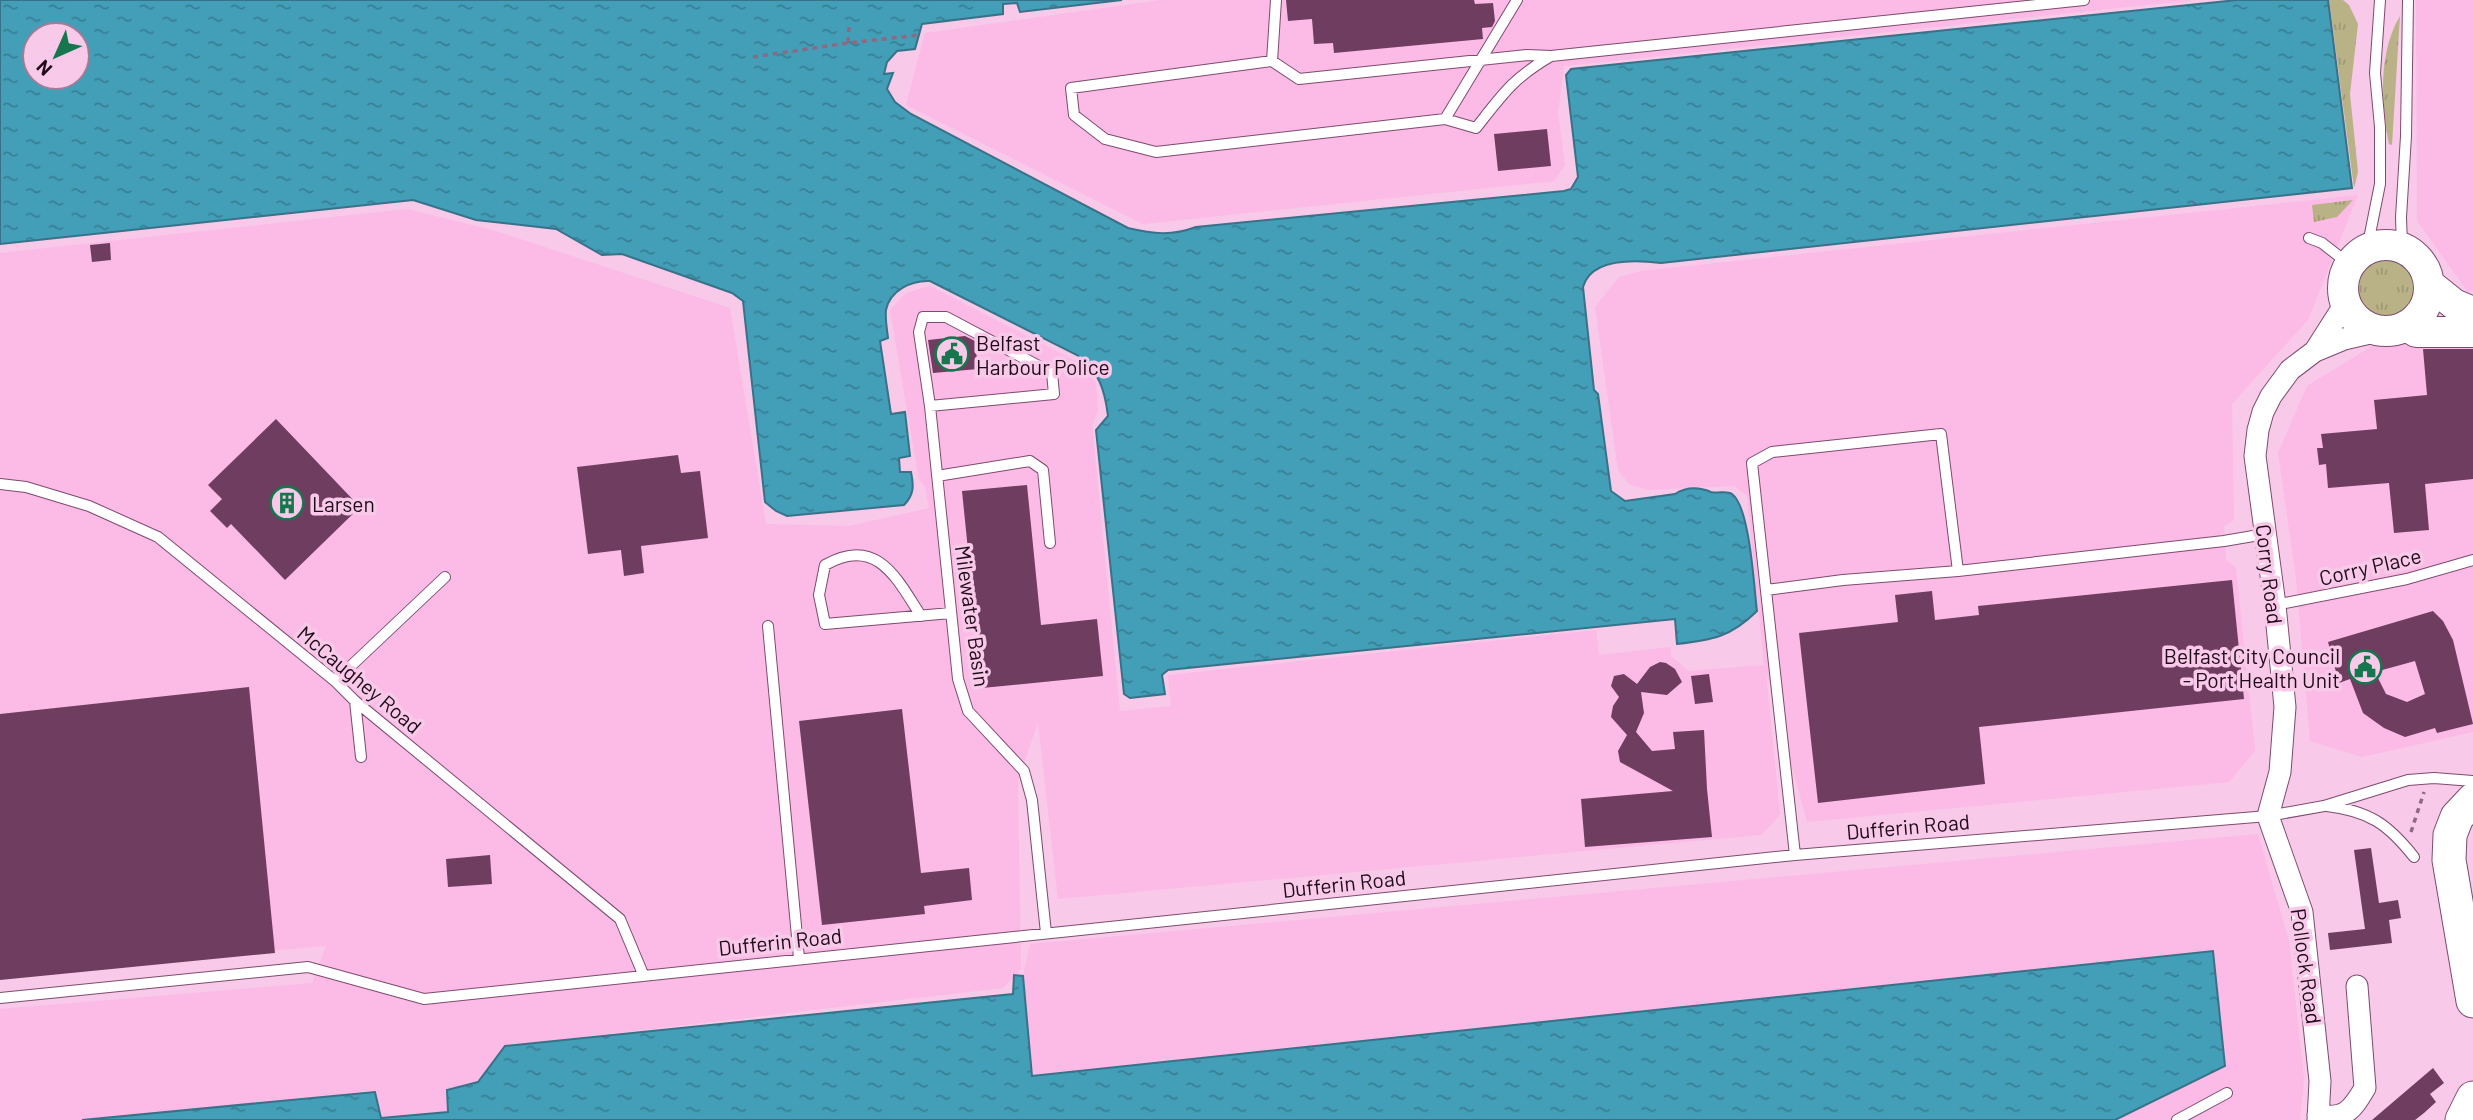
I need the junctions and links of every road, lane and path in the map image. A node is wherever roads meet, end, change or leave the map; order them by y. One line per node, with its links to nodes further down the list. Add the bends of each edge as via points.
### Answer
1 (1276, 0): 11 (lane)
2 (1517, 0): 12 (lane)
3 (2084, 0): 9 (lane)
4 (2408, 0): 15 (lane)
5 (2379, 1): 16 (lane, via 2375,73 2380,184)
6 (849, 27): 8 (path)
7 (919, 35): 8 (path)
8 (848, 43): 10 (path)
9 (1551, 56): 12 (lane); 13 (lane, via 1510,85 1476,128)
10 (753, 57)
11 (1272, 61): 12 (lane, via 1299,79); 13 (lane, via 1071,88 1074,115 1105,139 1156,152)
12 (1478, 61): 13 (lane)
13 (1445, 119)
14 (2309, 238): 16 (lane)
15 (2402, 248): 16 (street, via 2379,246); 17 (street, via 2421,262)
16 (2358, 257): 18 (street, via 2343,284)
17 (2429, 284): 19 (street); 20 (street, via 2425,308 2417,318)
18 (2345, 304): 20 (street, via 2359,322); 22 (street, Corry Road)
19 (2473, 312)
20 (2393, 329): 21 (street); 22 (street, Corry Road, via 2344,339)
21 (2473, 332)
22 (2315, 351): 26 (street, Corry Road, via 2280,383 2258,430 2255,456)
23 (930, 406): 23 (lane, Milewater Basin, via 1054,394 1052,373 946,317 923,317 919,332); 24 (lane, Milewater Basin)
24 (937, 476): 27 (lane, via 1030,461 1043,470); 33 (lane, Milewater Basin)
25 (0, 484): 36 (lane, McCaughey Road, via 89,506 158,537)
26 (2265, 534): 29 (lane); 32 (street, Corry Road)
27 (1050, 543)
28 (2473, 560): 32 (lane, Corry Place, via 2407,579)
29 (1958, 571): 31 (lane); 31 (lane, via 1941,434 1772,452 1752,463)
30 (444, 577): 36 (lane)
31 (1766, 590): 45 (lane)
32 (2275, 605): 43 (street, Corry Road, via 2285,707 2280,772)
33 (951, 612): 34 (lane); 47 (lane, Milewater Basin, via 958,679 968,710 1024,771 1027,781)
34 (921, 616): 34 (lane, via 825,624 820,595 825,565 857,555 876,559 895,575)
35 (768, 626): 49 (lane)
36 (335, 681): 37 (lane, McCaughey Road)
37 (355, 701): 38 (lane); 50 (lane, McCaughey Road, via 620,919)
38 (361, 757)
39 (2473, 781): 41 (lane, via 2408,780)
40 (2424, 793): 44 (path)
41 (2324, 806): 43 (lane, Dufferin Road); 46 (lane, via 2365,813 2385,825)
42 (2465, 808): 48 (main road, via 2450,835 2449,860)
43 (2268, 816): 45 (lane, Dufferin Road); 56 (street, Pollock Road, via 2302,912 2320,1081)
44 (2410, 836)
45 (1794, 855): 47 (lane, Dufferin Road)
46 (2414, 857)
47 (1046, 933): 49 (lane, Dufferin Road)
48 (2468, 945): 53 (main road)
49 (799, 958): 50 (lane, Dufferin Road)
50 (643, 974): 52 (lane, Dufferin Road, via 424,999 308,967)
51 (2357, 986): 56 (street, via 2365,1088 2343,1116)
52 (0, 998)
53 (2473, 1001)
54 (2227, 1093): 57 (lane)
55 (2473, 1098): 58 (main road)
56 (2318, 1117)
57 (2177, 1120)
58 (2462, 1120)

